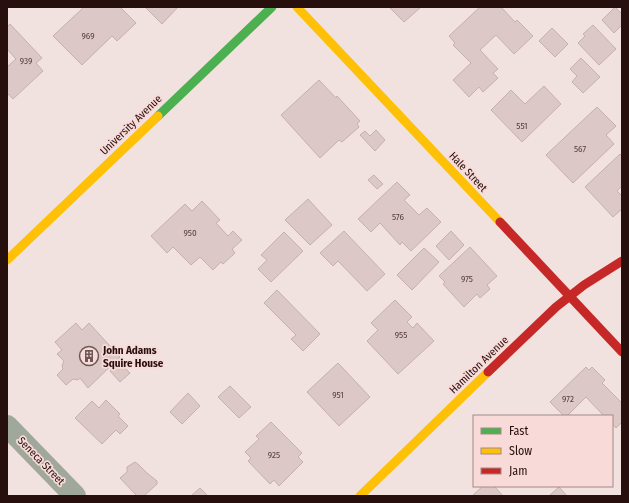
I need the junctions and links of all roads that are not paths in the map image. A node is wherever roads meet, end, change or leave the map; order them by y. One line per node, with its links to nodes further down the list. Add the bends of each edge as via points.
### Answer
1 (272, 7): 3 (street, University Avenue)
2 (297, 7): 5 (street, Hale Street)
3 (7, 260)
4 (622, 262): 5 (street, Hamilton Avenue)
5 (569, 297): 6 (street, Hale Street); 9 (street, Hamilton Avenue, via 556,306)
6 (622, 352)
7 (7, 426): 8 (street, Seneca Street)
8 (75, 496)
9 (360, 496)

